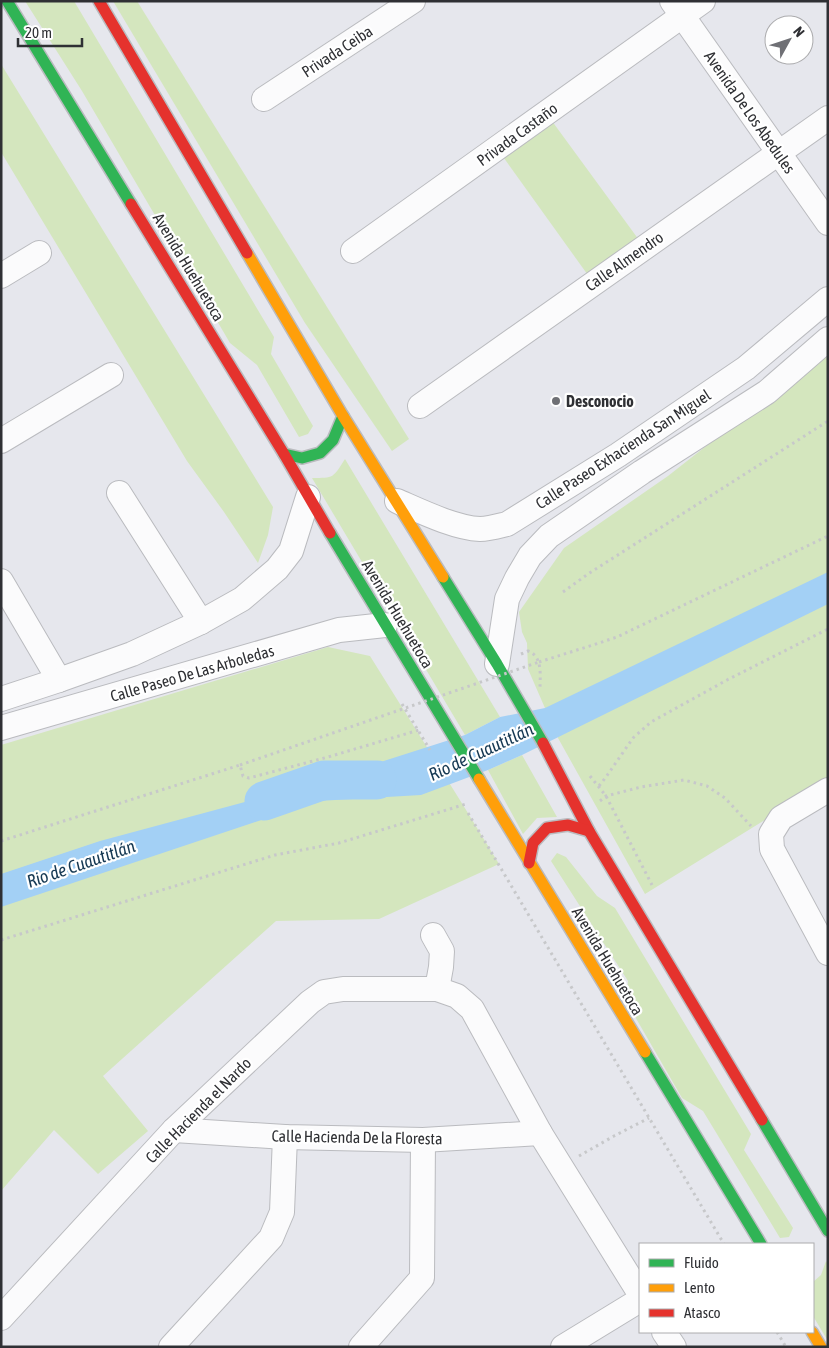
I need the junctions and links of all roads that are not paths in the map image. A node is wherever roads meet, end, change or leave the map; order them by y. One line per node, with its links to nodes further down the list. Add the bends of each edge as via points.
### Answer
1 (7, 1): 21 (main road, Avenida Huehuetoca)
2 (99, 1): 19 (main road)
3 (703, 1): 5 (street, Privada Castaño)
4 (411, 2): 6 (street, Privada Ceiba)
5 (677, 9): 8 (street, Avenida De Los Abedules); 10 (street, Privada Castaño)
6 (264, 99)
7 (828, 118): 8 (street, Calle Almendro)
8 (778, 152): 9 (street, Avenida De Los Abedules); 18 (street, Calle Almendro)
9 (828, 223)
10 (353, 251)
11 (39, 253): 12 (street)
12 (1, 276)
13 (828, 299): 15 (street, Calle Paseo Exhacienda San Miguel)
14 (828, 339): 17 (street, Calle Paseo Exhacienda San Miguel)
15 (746, 368): 17 (street); 24 (street, Calle Paseo Exhacienda San Miguel, via 618,455 507,524 480,529 462,526)
16 (111, 376): 20 (street)
17 (767, 392): 28 (street, Calle Paseo Exhacienda San Miguel, via 549,536 530,556 507,599)
18 (420, 406)
19 (343, 416): 21 (main road, via 333,440 320,453 302,458); 24 (main road)
20 (1, 441)
21 (284, 454): 23 (main road, Avenida Huehuetoca)
22 (119, 494): 26 (street)
23 (308, 497): 26 (street, Calle Paseo De Las Arboledas, via 290,551 277,569 242,599); 27 (main road, Avenida Huehuetoca)
24 (397, 501): 28 (main road)
25 (1, 580): 29 (street)
26 (201, 622): 29 (street, Calle Paseo De Las Arboledas, via 132,654)
27 (385, 625): 31 (street, Calle Paseo De Las Arboledas, via 339,630); 34 (main road, Avenida Huehuetoca)
28 (497, 664): 33 (main road, via 547,749)
29 (59, 680): 30 (street, Calle Paseo De Las Arboledas)
30 (1, 699)
31 (1, 728)
32 (828, 790): 36 (street, via 781,818 772,842)
33 (589, 831): 34 (main road, via 568,824 547,828 532,843); 42 (main road)
34 (530, 863): 43 (main road, Avenida Huehuetoca)
35 (433, 935): 37 (street, via 442,951)
36 (827, 951)
37 (437, 989): 38 (street, Calle Hacienda el Nardo, via 324,992); 39 (street, Calle Hacienda el Nardo, via 458,996 472,1009)
38 (174, 1130): 40 (street, Calle Hacienda De la Floresta); 46 (street, Calle Hacienda el Nardo)
39 (540, 1133): 41 (street, Calle Hacienda De la Floresta); 44 (street, Calle Hacienda el Nardo)
40 (285, 1137): 41 (street, Calle Hacienda De la Floresta); 49 (street, via 282,1212 271,1238)
41 (422, 1140): 50 (street, via 422,1278)
42 (823, 1229)
43 (760, 1243)
44 (639, 1292)
45 (639, 1301): 51 (street)
46 (1, 1318)
47 (665, 1333): 52 (street)
48 (813, 1333): 53 (main road)
49 (171, 1347)
50 (361, 1347)
51 (564, 1347)
52 (674, 1347)
53 (821, 1347)

